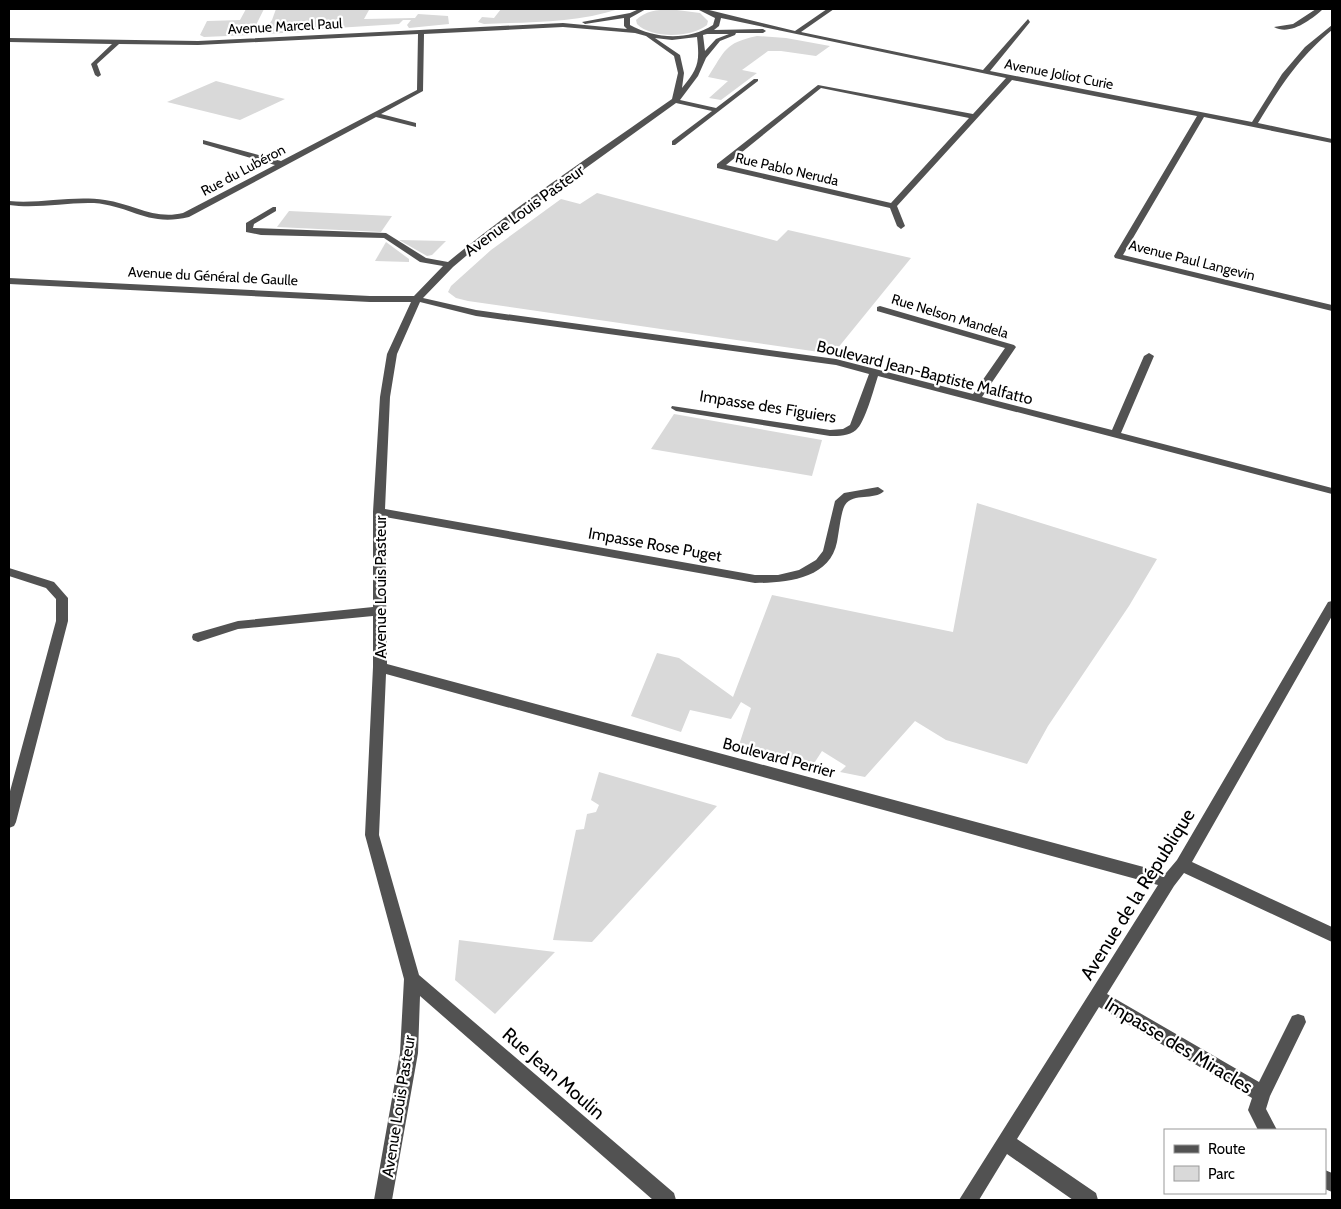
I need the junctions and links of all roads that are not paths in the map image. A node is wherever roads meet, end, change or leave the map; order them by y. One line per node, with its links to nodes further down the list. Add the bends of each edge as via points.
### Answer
1 (643, 9): 6 (street, Avenue Marcel Paul)
2 (700, 9): 5 (street, Avenue Joliot Curie)
3 (831, 9): 16 (street)
4 (1320, 9): 9 (street, via 1295,26)
5 (710, 11): 11 (street, Avenue Joliot Curie); 15 (street, via 718,18 718,23)
6 (629, 15): 8 (street, Avenue Marcel Paul); 12 (street, via 625,23)
7 (1028, 21): 22 (street)
8 (563, 25): 12 (street, Avenue Marcel Paul); 14 (street, Avenue Marcel Paul)
9 (1277, 26)
10 (1332, 26): 31 (street, via 1284,75)
11 (781, 30): 13 (street, Avenue Joliot Curie); 16 (street, Avenue Joliot Curie)
12 (634, 31): 17 (street, Avenue Marcel Paul)
13 (743, 31): 15 (street, Avenue Joliot Curie); 21 (street, Avenue Louis Pasteur, via 718,40)
14 (420, 32): 20 (street, Avenue Marcel Paul, via 198,43); 29 (street, Rue du Lubéron, via 420,91)
15 (708, 32): 18 (street, Avenue Joliot Curie)
16 (796, 33): 22 (street, Avenue Joliot Curie)
17 (644, 34): 18 (street, Avenue Joliot Curie, via 674,38); 26 (street, via 677,55 681,73)
18 (700, 34): 21 (street)
19 (9, 40): 20 (street, Avenue Marcel Paul)
20 (117, 42): 23 (street, via 94,64)
21 (704, 58): 26 (street, Avenue Louis Pasteur, via 695,76)
22 (985, 72): 24 (street, Avenue Joliot Curie)
23 (98, 75)
24 (1010, 78): 28 (street, Avenue Joliot Curie); 30 (street)
25 (756, 80): 27 (street)
26 (675, 101): 27 (street); 41 (street, Avenue Louis Pasteur, via 528,204)
27 (717, 110): 35 (street)
28 (1202, 114): 31 (street, Avenue Joliot Curie); 44 (street, Avenue Paul Langevin, via 1118,256)
29 (374, 115): 32 (street); 36 (street, Rue du Lubéron)
30 (974, 117): 38 (street); 38 (street, Rue Pablo Neruda, via 820,86 720,166)
31 (1254, 124): 33 (street, Avenue Joliot Curie)
32 (413, 125)
33 (1332, 141)
34 (206, 142): 36 (street)
35 (675, 143)
36 (282, 164): 37 (street, Rue du Lubéron, via 176,218 159,219 105,202)
37 (9, 203)
38 (893, 206): 40 (street)
39 (273, 209): 41 (street, via 250,223 249,230 386,236 423,260)
40 (901, 226)
41 (450, 265): 43 (street, Avenue Louis Pasteur)
42 (9, 281): 43 (street, Avenue du Général de Gaulle)
43 (416, 299): 47 (street, Boulevard Jean-Baptiste Malfatto, via 476,313 836,362); 53 (street, Avenue Louis Pasteur, via 392,354 385,398)
44 (1332, 308)
45 (880, 309): 48 (street, Rue Nelson Mandela, via 1011,347)
46 (1149, 356): 50 (street)
47 (875, 372): 48 (street, Boulevard Jean-Baptiste Malfatto); 49 (street, Impasse des Figuiers, via 855,426 851,431 842,433)
48 (975, 399): 50 (street, Boulevard Jean-Baptiste Malfatto)
49 (676, 408)
50 (1115, 435): 52 (street, Boulevard Jean-Baptiste Malfatto)
51 (878, 491): 53 (street, Impasse Rose Puget, via 854,494 839,504 829,552 820,563 803,573 778,579 756,579)
52 (1332, 491)
53 (379, 512): 56 (street, Avenue Louis Pasteur)
54 (9, 572): 59 (street, via 50,585 62,598 62,621)
55 (1332, 605): 60 (street, Avenue de la République)
56 (380, 611): 57 (street, via 238,625); 58 (street, Avenue Louis Pasteur)
57 (198, 637)
58 (380, 667): 61 (street, Boulevard Perrier); 63 (street, Avenue Louis Pasteur, via 372,835)
59 (9, 822)
60 (1182, 866): 61 (street, Avenue de la République); 62 (street)
61 (1169, 881): 64 (street, Avenue de la République)
62 (1332, 935)
63 (412, 979): 69 (street, Avenue Louis Pasteur, via 409,1052); 70 (street, Rue Jean Moulin)
64 (1096, 996): 66 (street, Impasse des Miracles); 68 (street, Avenue de la République)
65 (1298, 1022): 66 (street, Impasse des Miracles)
66 (1262, 1094): 67 (street, Impasse des Miracles, via 1257,1110)
67 (1267, 1129)
68 (1005, 1142): 71 (street, Avenue de la République); 72 (street)
69 (383, 1200)
70 (667, 1200)
71 (968, 1200)
72 (1089, 1200)

